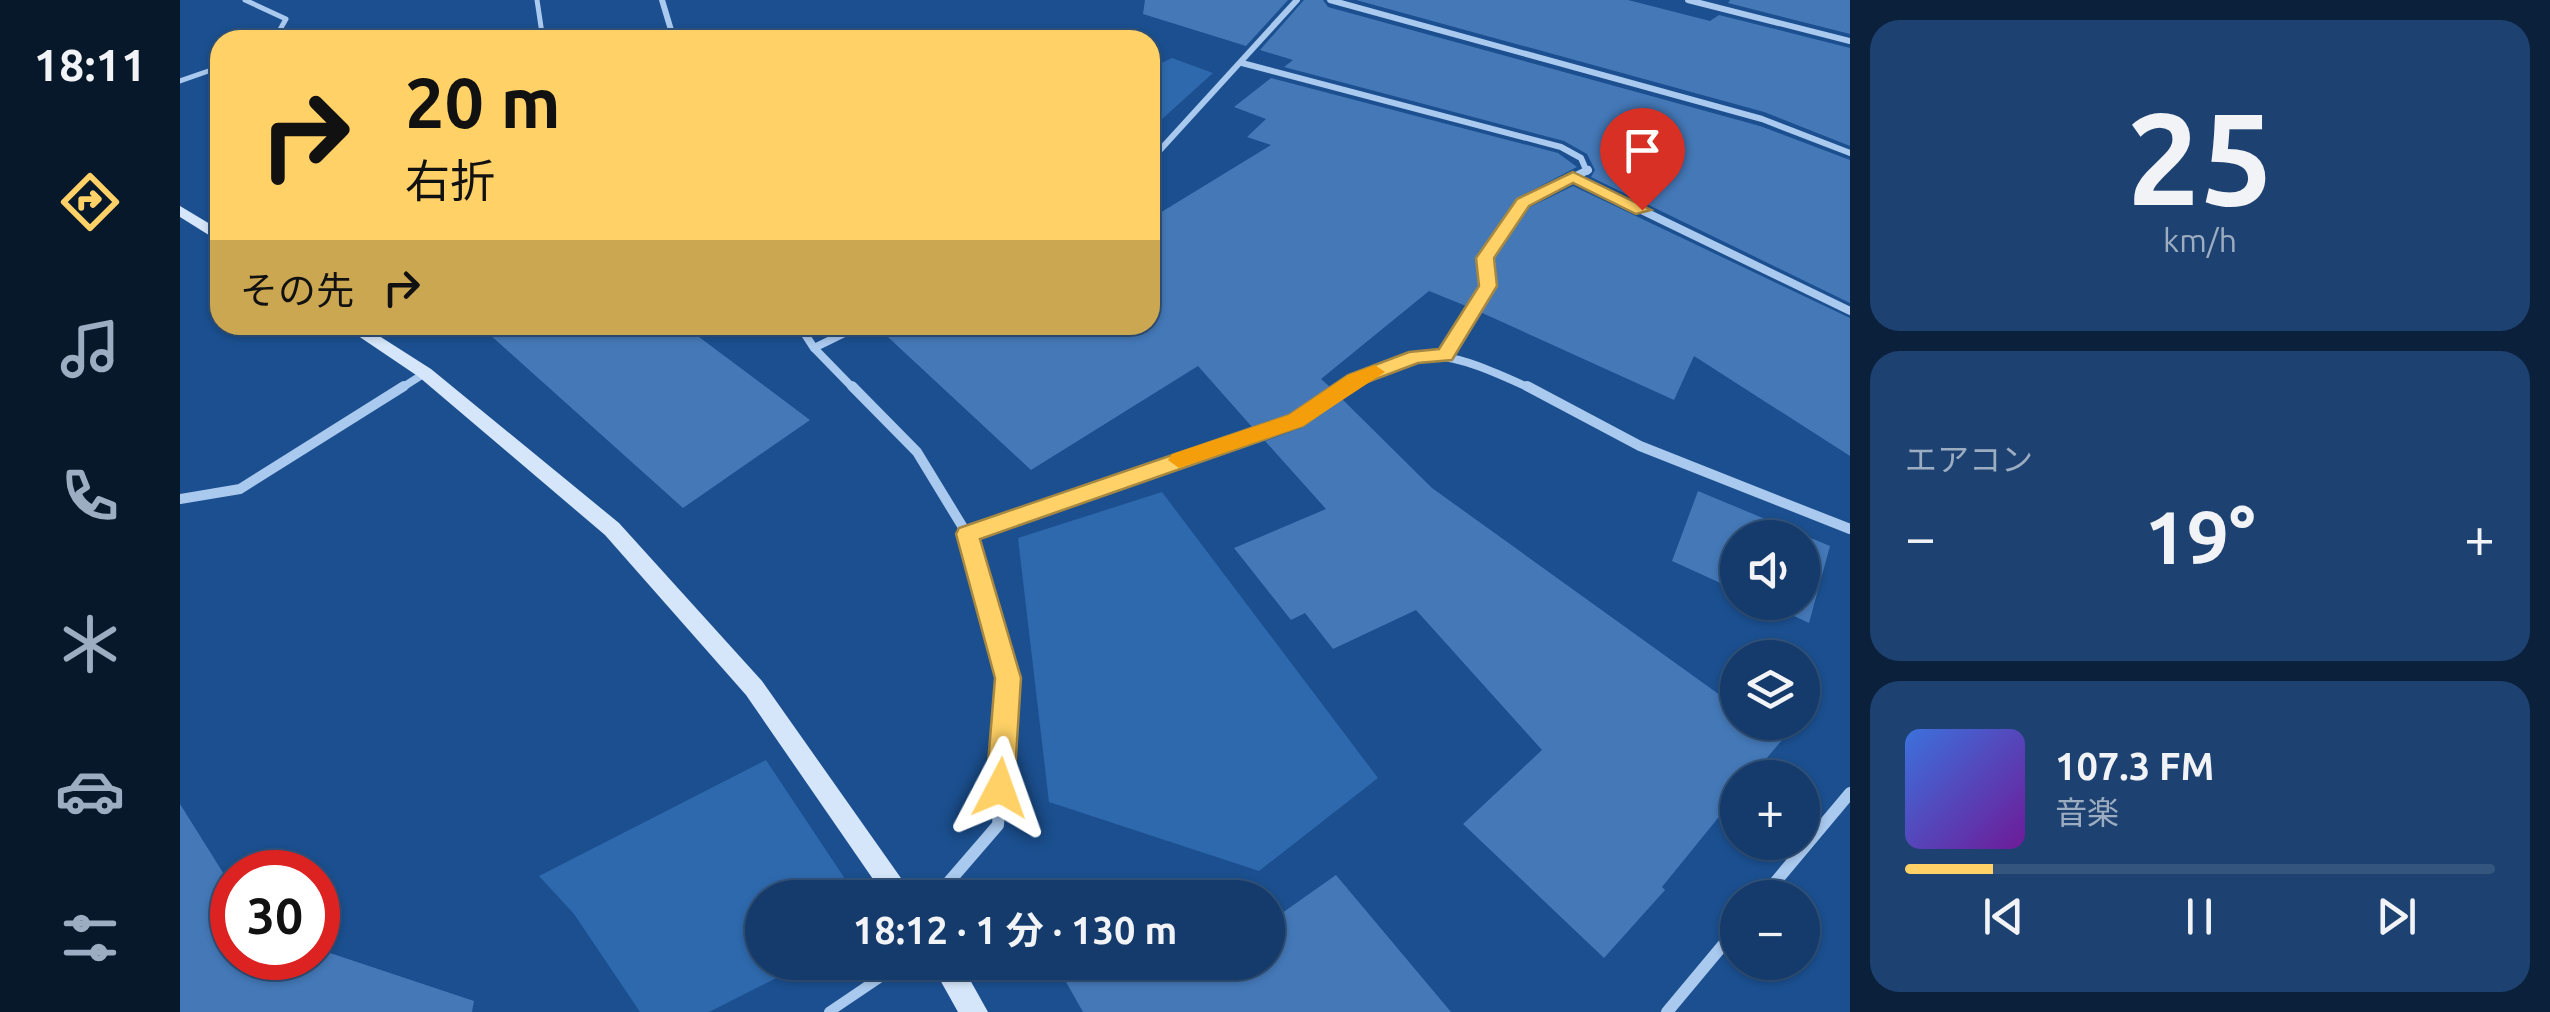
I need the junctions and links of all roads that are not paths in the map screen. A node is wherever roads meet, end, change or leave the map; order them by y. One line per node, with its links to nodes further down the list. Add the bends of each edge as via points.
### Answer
1 (245, 0): 7 (lane, via 286,20)
2 (537, 0): 8 (lane)
3 (662, 0): 9 (street)
4 (1296, 0): 11 (street)
5 (1330, 0): 15 (street, via 1762,119)
6 (1688, 0): 10 (street)
7 (280, 30)
8 (542, 30)
9 (671, 30)
10 (1850, 41)
11 (1242, 62): 14 (street); 16 (street, via 1561,147 1581,158 1588,171)
12 (210, 70): 13 (lane)
13 (180, 81)
14 (1160, 149)
15 (1850, 153)
16 (1573, 177): 19 (street); 24 (street, via 1522,202 1485,258 1488,286)
17 (180, 210): 18 (street)
18 (210, 230)
19 (1850, 310)
20 (367, 335): 25 (street)
21 (806, 335): 23 (street)
22 (841, 335): 23 (street)
23 (814, 348): 28 (street, via 917,452)
24 (1445, 355): 27 (street, via 1535,390 1640,446); 28 (street, via 1416,356 1355,380 1296,421)
25 (425, 373): 26 (street, via 240,489); 30 (street, via 612,529 754,688)
26 (180, 500)
27 (1850, 529)
28 (967, 534): 31 (street, via 1008,678 998,825)
29 (1850, 793): 32 (street)
30 (889, 880)
31 (951, 880)
32 (1777, 880)
33 (1720, 949): 38 (street)
34 (876, 980): 36 (lane)
35 (955, 980): 37 (street)
36 (829, 1012)
37 (974, 1012)
38 (1667, 1012)

